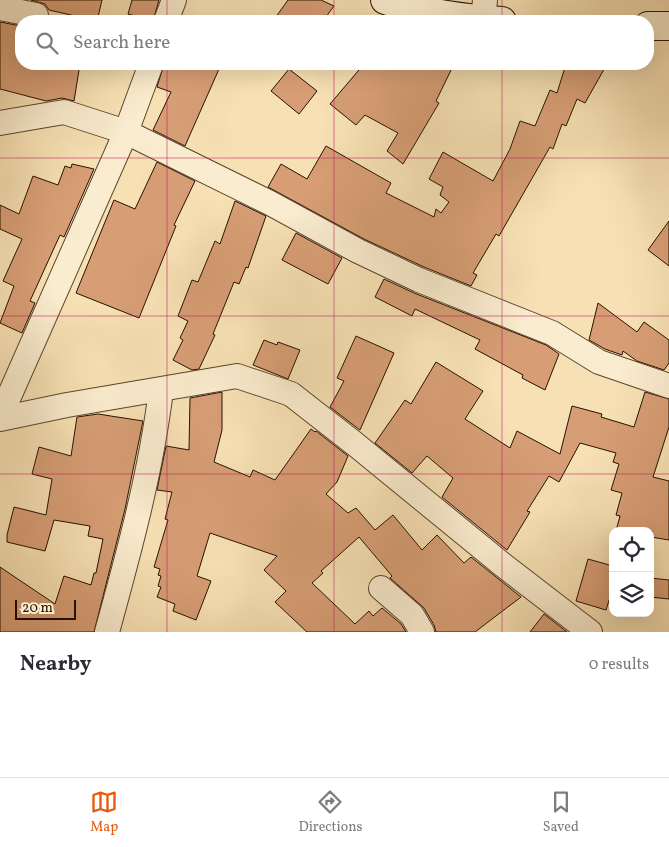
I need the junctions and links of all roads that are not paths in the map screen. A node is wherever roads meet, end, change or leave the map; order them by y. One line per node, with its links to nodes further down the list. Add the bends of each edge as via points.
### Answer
1 (174, 0): 6 (street)
2 (396, 2): 4 (main road)
3 (0, 8): 5 (street)
4 (490, 14)
5 (36, 15)
6 (168, 15)
7 (654, 26): 8 (main road)
8 (669, 26)
9 (148, 70): 11 (street)
10 (0, 123): 11 (street, via 64,112)
11 (126, 132): 12 (street, via 419,280 552,333 599,362); 14 (street)
12 (669, 386)
13 (161, 390): 14 (street); 16 (street, via 156,434 134,535); 18 (street, via 236,376 290,394)
14 (0, 418)
15 (381, 588): 17 (street, via 412,615)
16 (107, 632)
17 (422, 632)
18 (590, 632)

